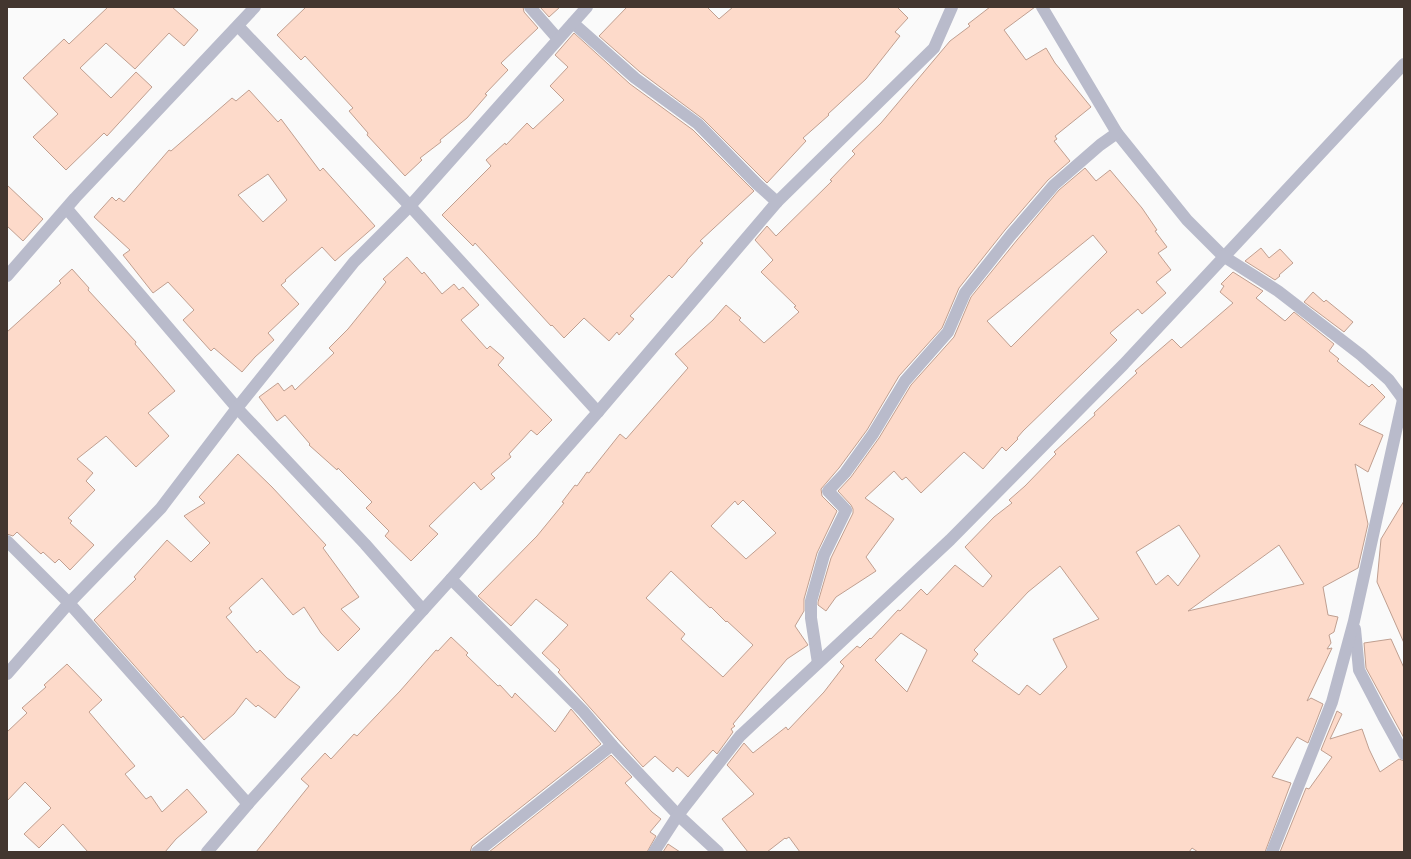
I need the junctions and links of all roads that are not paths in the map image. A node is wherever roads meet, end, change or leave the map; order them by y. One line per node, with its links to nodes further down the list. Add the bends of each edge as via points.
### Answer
1 (255, 7): 7 (street)
2 (530, 7): 8 (street)
3 (588, 7): 6 (street)
4 (952, 7): 11 (street, via 934,48)
5 (1042, 7): 10 (street)
6 (573, 23): 8 (street); 11 (street, via 635,78 698,124)
7 (238, 26): 12 (street); 13 (street)
8 (558, 39): 12 (street)
9 (1404, 64): 14 (street)
10 (1117, 133): 14 (street, via 1187,220); 24 (street, via 1054,186 1011,235 965,293 948,332 905,381 873,434 828,492 846,510 824,556 811,601)
11 (777, 202): 18 (street)
12 (410, 206): 17 (street, via 354,262); 18 (street)
13 (67, 209): 15 (street); 17 (street)
14 (1223, 256): 16 (street, via 1278,291 1361,355 1390,380); 24 (street, via 1124,364 950,540)
15 (7, 276)
16 (1404, 397): 23 (street)
17 (237, 408): 21 (street, via 161,508); 22 (street, via 365,544)
18 (598, 412): 20 (street)
19 (7, 541): 21 (street)
20 (451, 579): 22 (street); 26 (street, via 583,711)
21 (69, 603): 25 (street); 28 (street)
22 (423, 610): 28 (street)
23 (1354, 622): 27 (street, via 1359,670); 34 (street, via 1332,702)
24 (818, 663): 29 (street, via 740,736)
25 (7, 674)
26 (612, 745): 29 (street); 31 (street)
27 (1404, 754)
28 (248, 804): 30 (street)
29 (678, 815): 32 (street); 33 (street)
30 (207, 852)
31 (477, 852)
32 (654, 852)
33 (718, 852)
34 (1272, 852)

